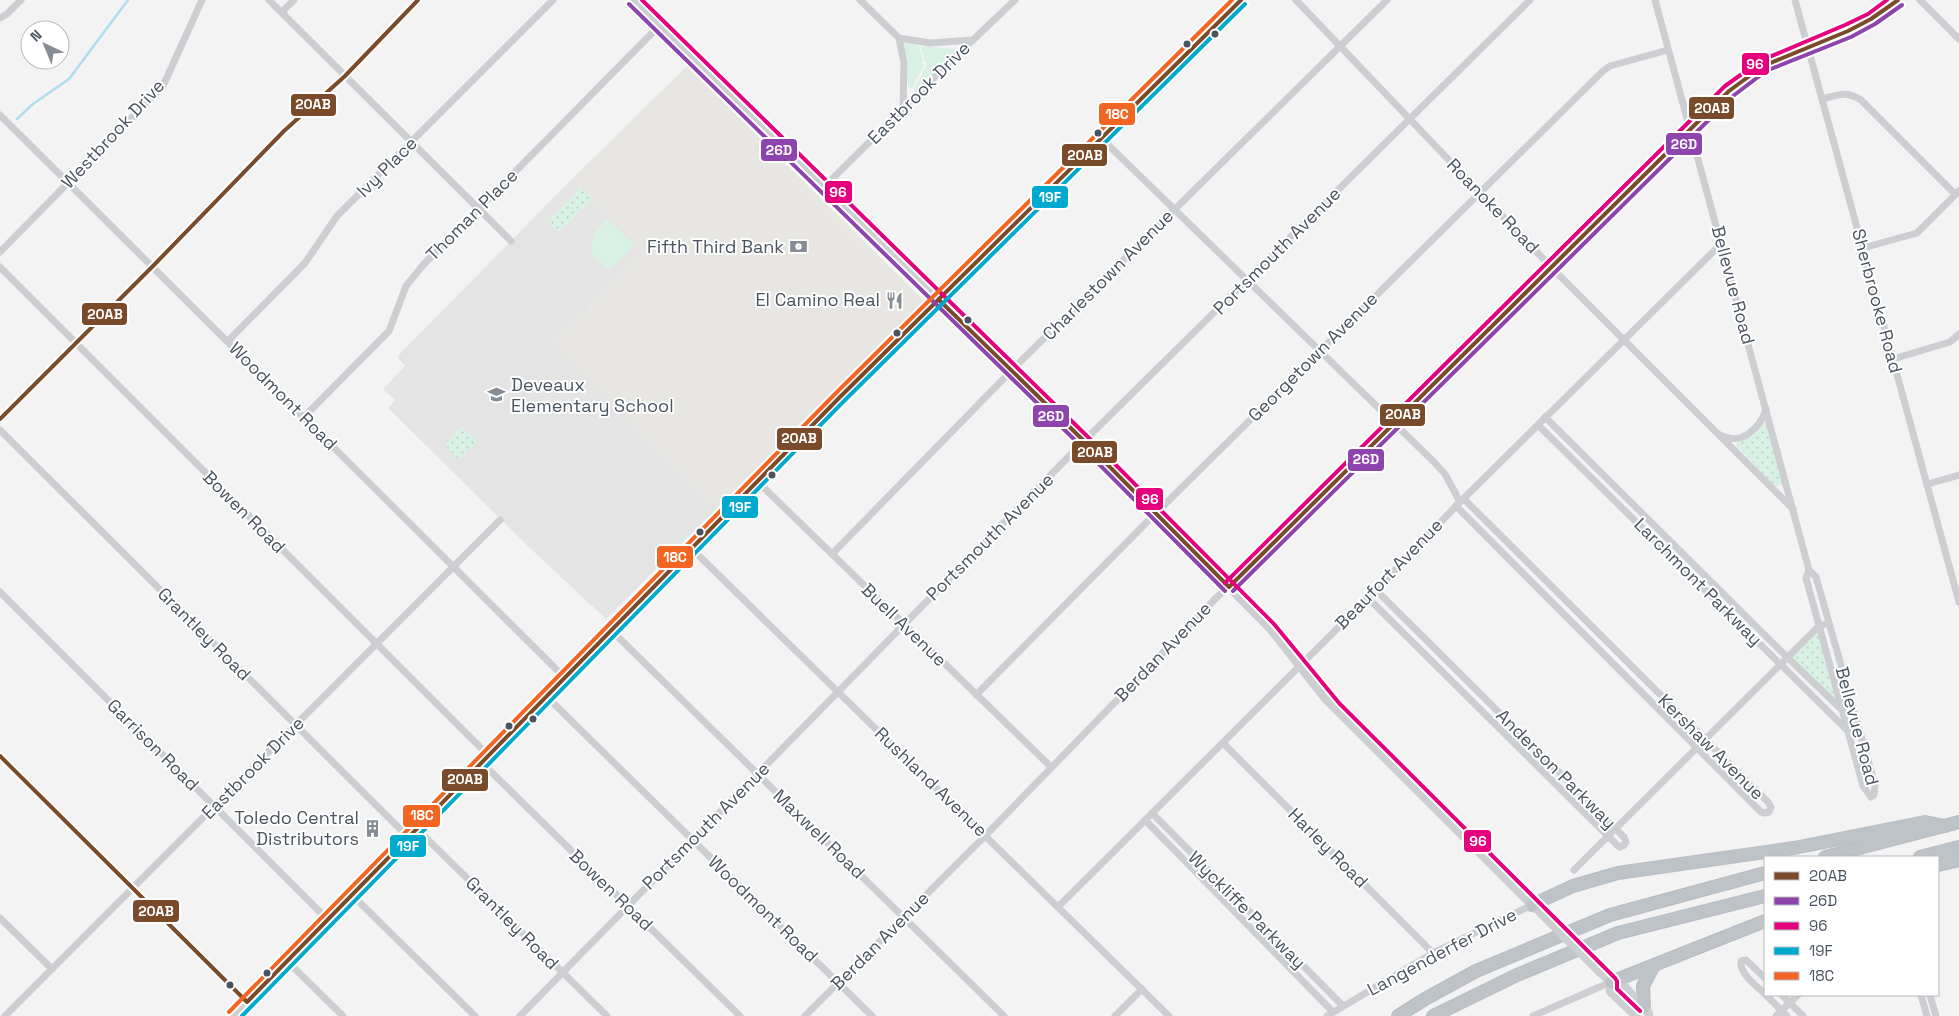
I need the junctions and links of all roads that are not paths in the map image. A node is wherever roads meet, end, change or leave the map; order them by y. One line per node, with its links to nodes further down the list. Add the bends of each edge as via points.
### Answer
1 (21, 0): 19 (street)
2 (202, 0): 37 (street, Westbrook Drive, via 164,86)
3 (269, 0): 18 (street)
4 (294, 0): 18 (street)
5 (418, 0): 27 (street)
6 (553, 0): 36 (street, Ivy Place)
7 (633, 0): 20 (street)
8 (860, 0): 21 (street)
9 (1015, 0): 23 (street, Eastbrook Drive)
10 (1241, 0): 35 (main road)
11 (1296, 0): 24 (street, Roanoke Road)
12 (1387, 0): 24 (street, Charlestown Avenue)
13 (1530, 0): 33 (street, Portsmouth Avenue)
14 (1655, 0): 26 (street, Bellevue Road)
15 (1795, 0): 25 (street, Sherbrooke Road)
16 (1898, 0): 25 (street, Berdan Avenue, via 1871,19)
17 (1920, 0): 22 (street)
18 (282, 12): 27 (street)
19 (0, 18)
20 (659, 26): 38 (street); 41 (street, Thoman Place)
21 (899, 38): 23 (street, via 930,43); 30 (street, via 904,63)
22 (1959, 39)
23 (973, 40): 30 (street, Eastbrook Drive)
24 (1340, 46): 33 (street, Roanoke Road); 42 (street, Charlestown Avenue)
25 (1808, 47): 28 (street, Sherbrooke Road); 31 (street, Berdan Avenue, via 1763,66)
26 (1668, 50): 29 (street, Bellevue Road); 39 (street, Georgetown Avenue, via 1606,68)
27 (345, 76): 36 (street); 47 (street, via 284,131)
28 (1822, 100): 40 (street, via 1843,94 1853,95); 45 (street, Sherbrooke Road)
29 (1684, 105): 31 (street, via 1700,112); 34 (street, Bellevue Road)
30 (903, 109): 38 (street, Eastbrook Drive)
31 (1710, 110): 34 (street, Berdan Avenue)
32 (0, 114): 37 (street, Woodmont Road)
33 (1410, 119): 39 (street, Roanoke Road); 50 (street, Portsmouth Avenue)
34 (1690, 130): 44 (street, Bellevue Road); 49 (street, Berdan Avenue)
35 (1101, 138): 42 (street, Kershaw Avenue); 51 (main road)
36 (412, 142): 41 (street); 53 (street, Ivy Place, via 337,216 305,263)
37 (68, 183): 46 (street, Westbrook Drive); 47 (street, Woodmont Road)
38 (824, 187): 51 (street)
39 (1480, 192): 49 (street, Roanoke Road); 56 (street, Georgetown Avenue)
40 (1957, 193): 45 (street, via 1917,233)
41 (478, 209): 43 (street); 60 (street, Thoman Place, via 406,286 389,331)
42 (1175, 209): 50 (street, Kershaw Avenue); 58 (street, Charlestown Avenue)
43 (511, 242)
44 (1722, 243): 54 (street, Beaufort Avenue); 59 (street, Bellevue Road)
45 (1863, 248): 57 (street, Sherbrooke Road)
46 (0, 252)
47 (152, 266): 53 (street, Woodmont Road); 55 (street)
48 (0, 267): 55 (street, Bowen Road)
49 (1552, 268): 54 (street, Roanoke Road); 63 (street, Berdan Avenue)
50 (1247, 280): 56 (street, Kershaw Avenue); 67 (street, Portsmouth Avenue)
51 (939, 300): 58 (street); 69 (main road)
52 (1959, 334): 57 (street, via 1950,342)
53 (228, 340): 60 (street, Woodmont Road)
54 (1623, 340): 61 (street, Beaufort Avenue); 66 (street, Roanoke Road)
55 (76, 344): 62 (street); 88 (street, Bowen Road)
56 (1320, 351): 63 (street, Kershaw Avenue); 73 (street, Georgetown Avenue)
57 (1893, 359): 70 (street, Sherbrooke Road)
58 (1011, 371): 67 (street); 76 (street, Charlestown Avenue)
59 (1766, 408): 66 (street, via 1760,425 1747,435 1732,438); 72 (street, Bellevue Road)
60 (304, 417): 77 (street, Woodmont Road)
61 (1545, 417): 64 (street, Beaufort Avenue); 89 (street, Larchmont Parkway)
62 (0, 419)
63 (1393, 423): 71 (street, Kershaw Avenue, via 1445,474); 79 (street, Berdan Avenue)
64 (1538, 425): 71 (street, Beaufort Avenue); 91 (street, Larchmont Parkway)
65 (0, 430): 98 (street, Grantley Road)
66 (1714, 431): 72 (street, Roanoke Road)
67 (1084, 441): 73 (street); 85 (street, Portsmouth Avenue)
68 (1959, 475): 70 (street)
69 (758, 482): 75 (main road); 76 (street, Buell Avenue)
70 (1928, 484): 83 (street, Sherbrooke Road)
71 (1460, 502): 80 (street, Beaufort Avenue); 101 (street, Kershaw Avenue); 103 (street, Kershaw Avenue)
72 (1794, 509): 78 (street, Bellevue Road)
73 (1155, 514): 79 (street); 94 (street, Georgetown Avenue)
74 (500, 520): 77 (street, Eastbrook Drive)
75 (692, 549): 87 (main road); 93 (street, Rushland Avenue)
76 (832, 554): 85 (street, Buell Avenue)
77 (454, 566): 88 (street, Eastbrook Drive); 92 (street, Woodmont Road)
78 (1809, 570): 84 (street, Bellevue Road, via 1816,577); 86 (street, Bellevue Road, via 1806,578)
79 (1229, 587): 90 (street, via 1270,628); 106 (street, Berdan Avenue)
80 (1376, 590): 82 (street, Beaufort Avenue); 113 (street, Anderson Parkway)
81 (0, 592): 108 (street, Garrison Road)
82 (1368, 598): 90 (street, Beaufort Avenue); 116 (street, Anderson Parkway)
83 (1958, 598)
84 (1829, 623): 86 (street); 96 (street, Bellevue Road)
85 (904, 624): 93 (street, Portsmouth Avenue); 94 (street, Buell Avenue)
86 (1819, 626): 89 (street); 97 (street, Bellevue Road)
87 (612, 631): 92 (main road); 107 (street, Maxwell Road)
88 (377, 644): 98 (street, Eastbrook Drive); 105 (street, Bowen Road)
89 (1788, 658): 91 (street); 97 (street, Larchmont Parkway)
90 (1300, 665): 102 (street, Beaufort Avenue); 131 (street, via 1334,707)
91 (1782, 665): 100 (street, Larchmont Parkway); 101 (street)
92 (565, 678): 95 (main road)
93 (838, 691): 107 (street, Portsmouth Avenue); 115 (street, Rushland Avenue)
94 (976, 695): 106 (street, Buell Avenue)
95 (547, 697): 105 (main road); 118 (street, Woodmont Road)
96 (1853, 709): 97 (street); 99 (street, Bellevue Road)
97 (1844, 712): 100 (street, Bellevue Road)
98 (296, 725): 108 (street, Eastbrook Drive); 117 (street, Grantley Road)
99 (1859, 731): 100 (street); 100 (street, Bellevue Road, via 1875,785 1871,798 1864,786)
100 (1850, 734)
101 (1704, 741): 103 (street); 103 (street, Kershaw Avenue, via 1768,802 1769,812 1761,812)
102 (1223, 743): 109 (street, Beaufort Avenue); 136 (street, Harley Road)
103 (1697, 748): 113 (street)
104 (0, 756): 126 (street)
105 (485, 759): 114 (main road); 129 (street, Bowen Road)
106 (1051, 767): 115 (street, Berdan Avenue)
107 (757, 774): 118 (street, Portsmouth Avenue); 132 (street, Maxwell Road)
108 (214, 806): 126 (street, Eastbrook Drive); 134 (street, Garrison Road)
109 (1152, 813): 110 (street, Beaufort Avenue); 153 (street, Wyckliffe Parkway)
110 (1145, 820): 130 (street, Beaufort Avenue); 155 (street, Wyckliffe Parkway)
111 (1959, 822): 112 (highway)
112 (1945, 826): 120 (highway); 131 (highway, via 1925,822 1794,848 1618,873 1573,886)
113 (1616, 828): 116 (street); 116 (street, Anderson Parkway, via 1624,837 1624,845 1620,847)
114 (417, 829): 117 (main road); 140 (street, Grantley Road)
115 (985, 836): 130 (street, Rushland Avenue); 132 (street, Berdan Avenue)
116 (1608, 836): 124 (street)
117 (409, 838): 127 (main road)
118 (692, 840): 129 (street, Portsmouth Avenue); 143 (street, Woodmont Road)
119 (1959, 847): 121 (highway)
120 (1829, 856)
121 (1924, 856)
122 (1959, 860): 123 (highway)
123 (1939, 865)
124 (1574, 870)
125 (1764, 873): 169 (highway, via 1610,915 1476,972)
126 (132, 888): 139 (street, Eastbrook Drive); 151 (street)
127 (352, 895): 134 (main road); 160 (street)
128 (1764, 896): 170 (highway, via 1618,933 1517,975)
129 (627, 906): 140 (street, Portsmouth Avenue); 163 (street, Bowen Road)
130 (1058, 907): 144 (street, Rushland Avenue)
131 (1536, 908): 136 (street, Langenderfer Drive); 142 (street, bridge)
132 (904, 917): 143 (street, Berdan Avenue); 166 (street, Maxwell Road)
133 (0, 918): 139 (street)
134 (328, 920): 137 (main road)
135 (1764, 921): 138 (highway)
136 (1433, 953): 153 (street, Langenderfer Drive)
137 (288, 961): 151 (main road); 159 (street)
138 (1653, 967): 142 (highway); 154 (highway, via 1643,986)
139 (52, 969): 157 (street, Eastbrook Drive)
140 (562, 972): 161 (street, Portsmouth Avenue); 162 (street, Grantley Road)
141 (1764, 977): 145 (street, via 1746,960 1741,961 1744,973)
142 (1611, 982): 154 (street, via 1622,984); 154 (street, via 1610,991); 171 (street)
143 (838, 983): 164 (street, Berdan Avenue); 165 (street, Woodmont Road)
144 (1142, 989): 167 (street); 168 (street, Rushland Avenue)
145 (1764, 992)
146 (1768, 996): 156 (street)
147 (1783, 996): 152 (street)
148 (1797, 996): 152 (street)
149 (1921, 996): 173 (street)
150 (1930, 996): 174 (street)
151 (247, 1002): 158 (main road)
152 (1790, 1003): 156 (street); 172 (street)
153 (1343, 1006): 155 (street, Langenderfer Drive)
154 (1643, 1013)
155 (1330, 1014)
156 (1782, 1014)
157 (5, 1016)
158 (233, 1016)
159 (343, 1016)
160 (475, 1016)
161 (520, 1016)
162 (607, 1016)
163 (740, 1016)
164 (805, 1016)
165 (872, 1016)
166 (1004, 1016)
167 (1115, 1016)
168 (1169, 1016)
169 (1398, 1016)
170 (1433, 1016)
171 (1533, 1016)
172 (1803, 1016)
173 (1927, 1016)
174 (1936, 1016)

